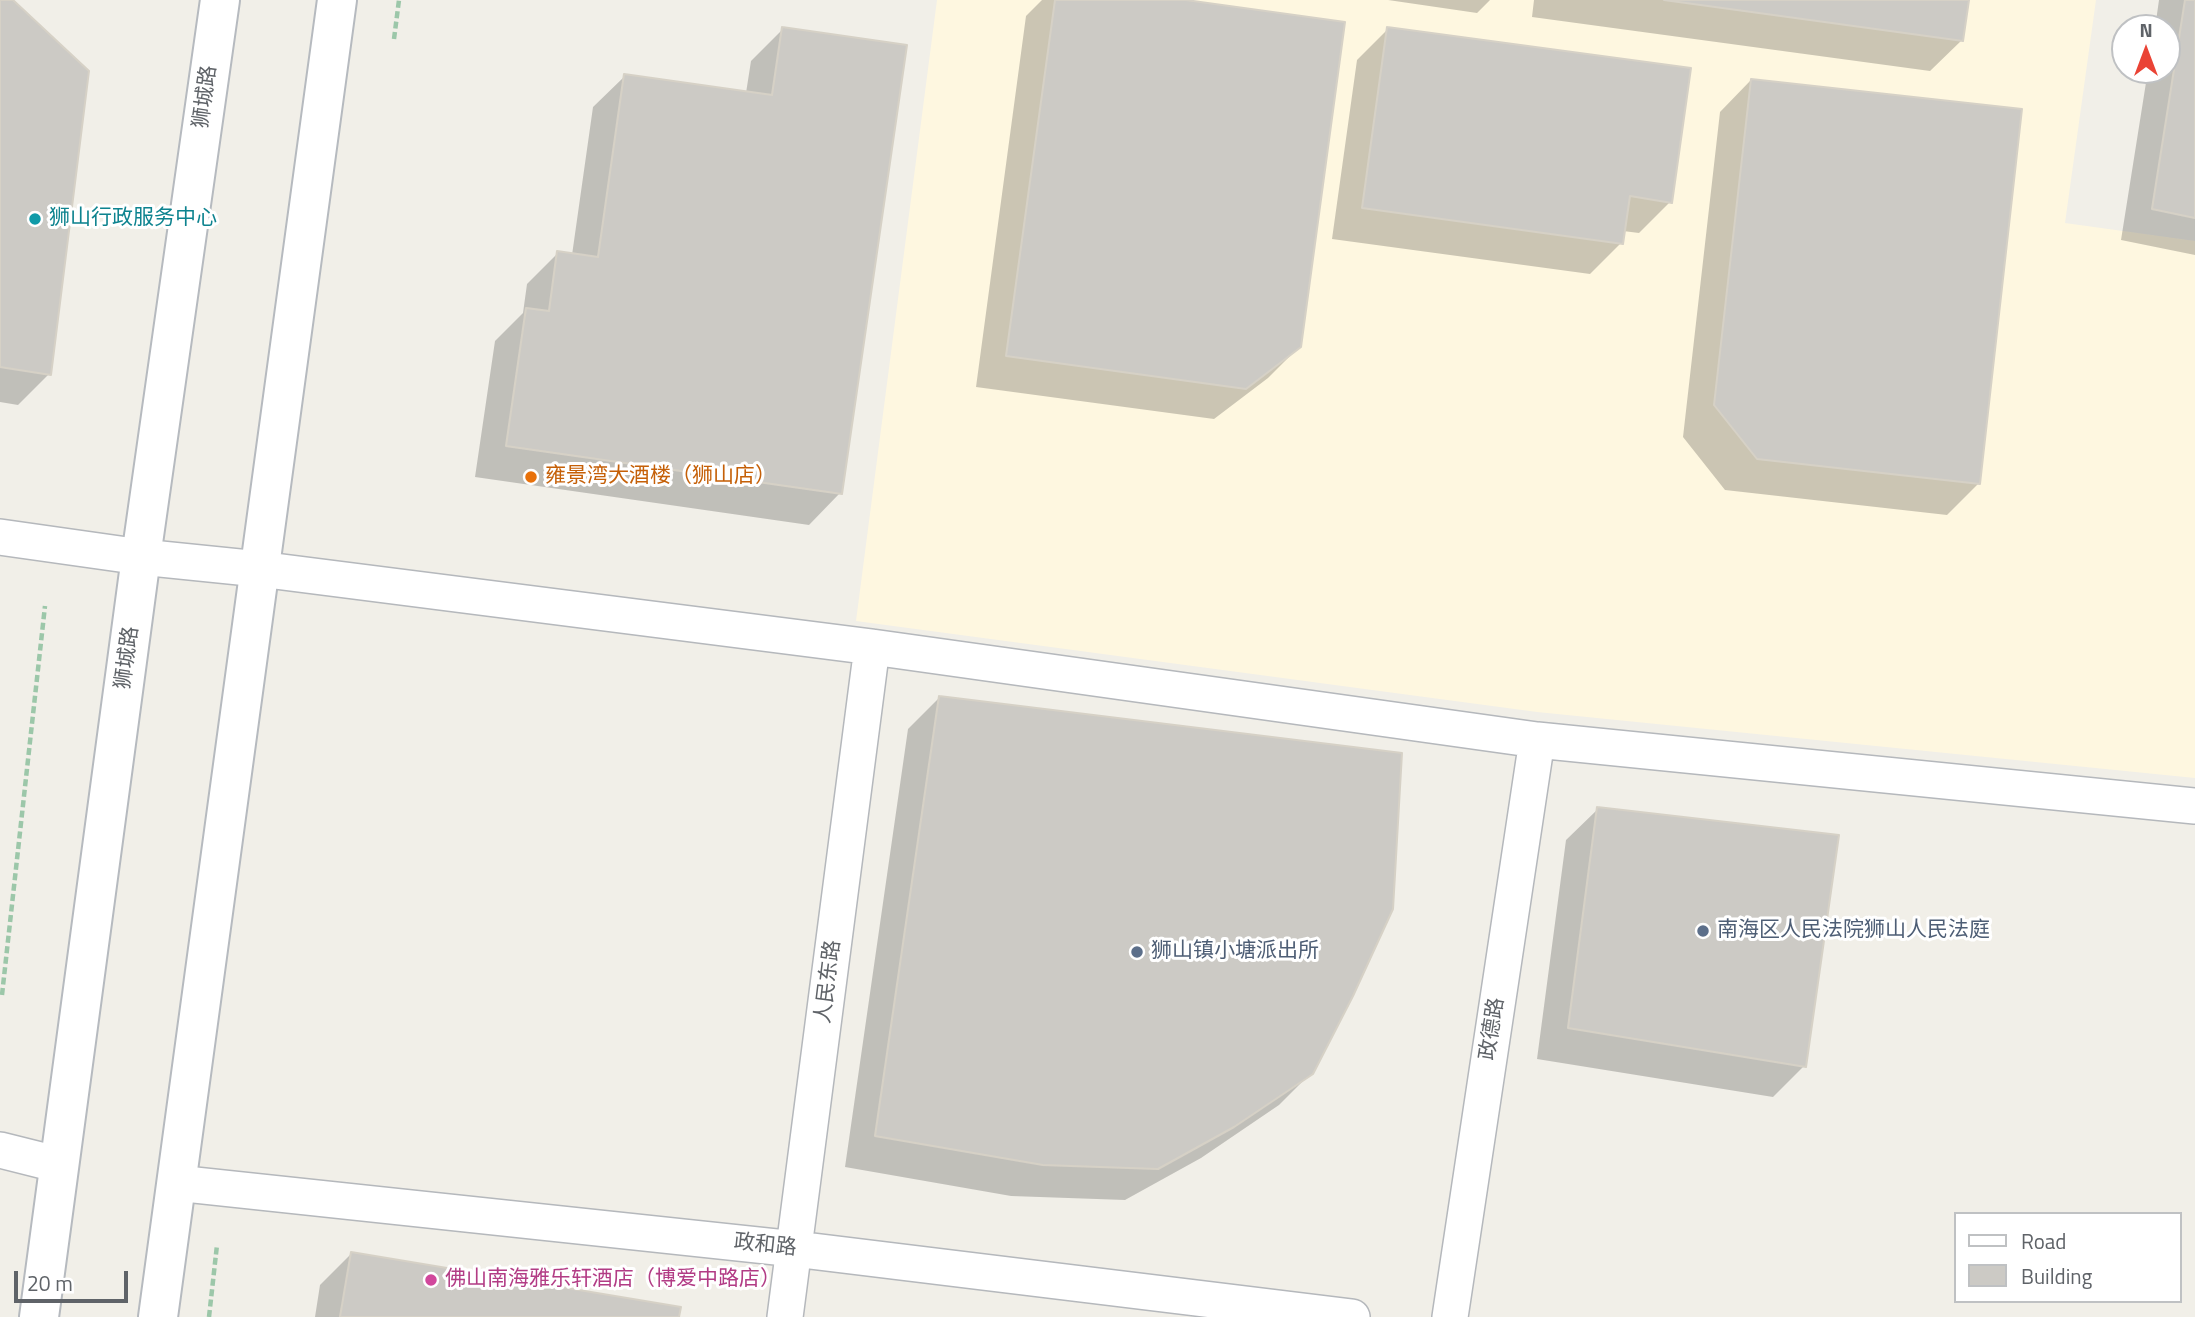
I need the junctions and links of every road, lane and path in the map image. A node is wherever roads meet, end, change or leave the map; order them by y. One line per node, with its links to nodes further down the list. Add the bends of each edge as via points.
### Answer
1 (220, 0): 6 (street, 狮城路)
2 (337, 0): 7 (street)
3 (399, 0): 4 (path)
4 (394, 39)
5 (0, 537): 6 (street)
6 (141, 557): 7 (street); 14 (street, 狮城路)
7 (259, 569): 9 (street); 15 (street)
8 (45, 606): 12 (path)
9 (872, 647): 10 (street); 17 (street, 人民东路)
10 (1537, 740): 11 (street); 23 (street, 政德路)
11 (2195, 806)
12 (2, 995)
13 (0, 1150): 14 (street)
14 (60, 1166): 18 (street, 狮城路)
15 (176, 1182): 17 (street, 政和路); 19 (street)
16 (217, 1245): 20 (path)
17 (795, 1249): 21 (street, 人民东路); 22 (street, 政和路)
18 (40, 1317)
19 (158, 1317)
20 (209, 1317)
21 (785, 1317)
22 (1352, 1317)
23 (1450, 1317)

